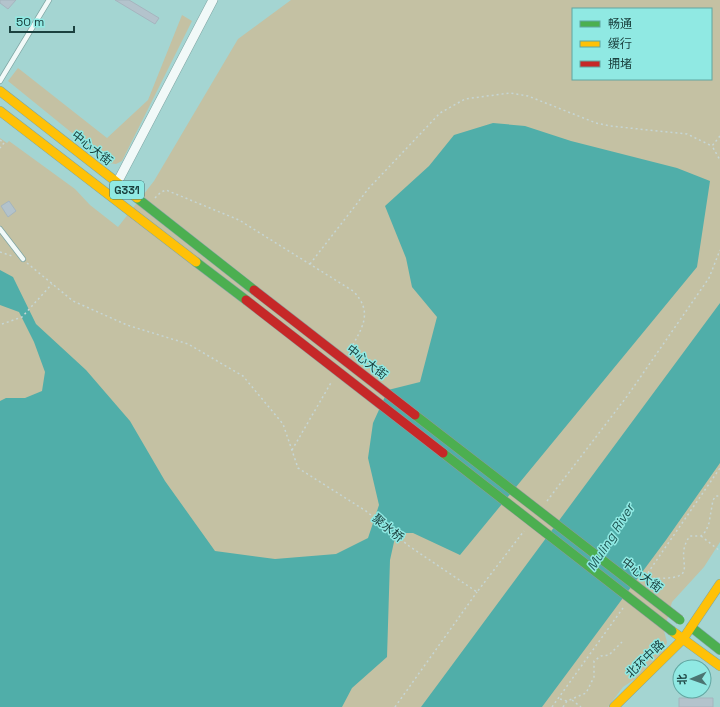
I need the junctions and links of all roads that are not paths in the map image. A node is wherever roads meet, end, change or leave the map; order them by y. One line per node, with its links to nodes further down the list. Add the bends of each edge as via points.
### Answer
1 (49, 0): 3 (lane)
2 (213, 0): 6 (street)
3 (0, 81)
4 (0, 91): 6 (main road, 中心大街 / G331)
5 (0, 111): 12 (main road, G331, bridge)
6 (117, 182): 11 (main road, 中心大街 / G331, bridge)
7 (0, 229): 8 (lane)
8 (23, 259)
9 (720, 584): 11 (main road, 北环中路)
10 (720, 601): 11 (main road, 北环中路, via 712,613)
11 (691, 627): 12 (main road, 北环中路); 13 (main road, 中心大街)
12 (683, 639): 14 (main road); 15 (main road, 北环中路)
13 (720, 650)
14 (720, 666)
15 (614, 707)

